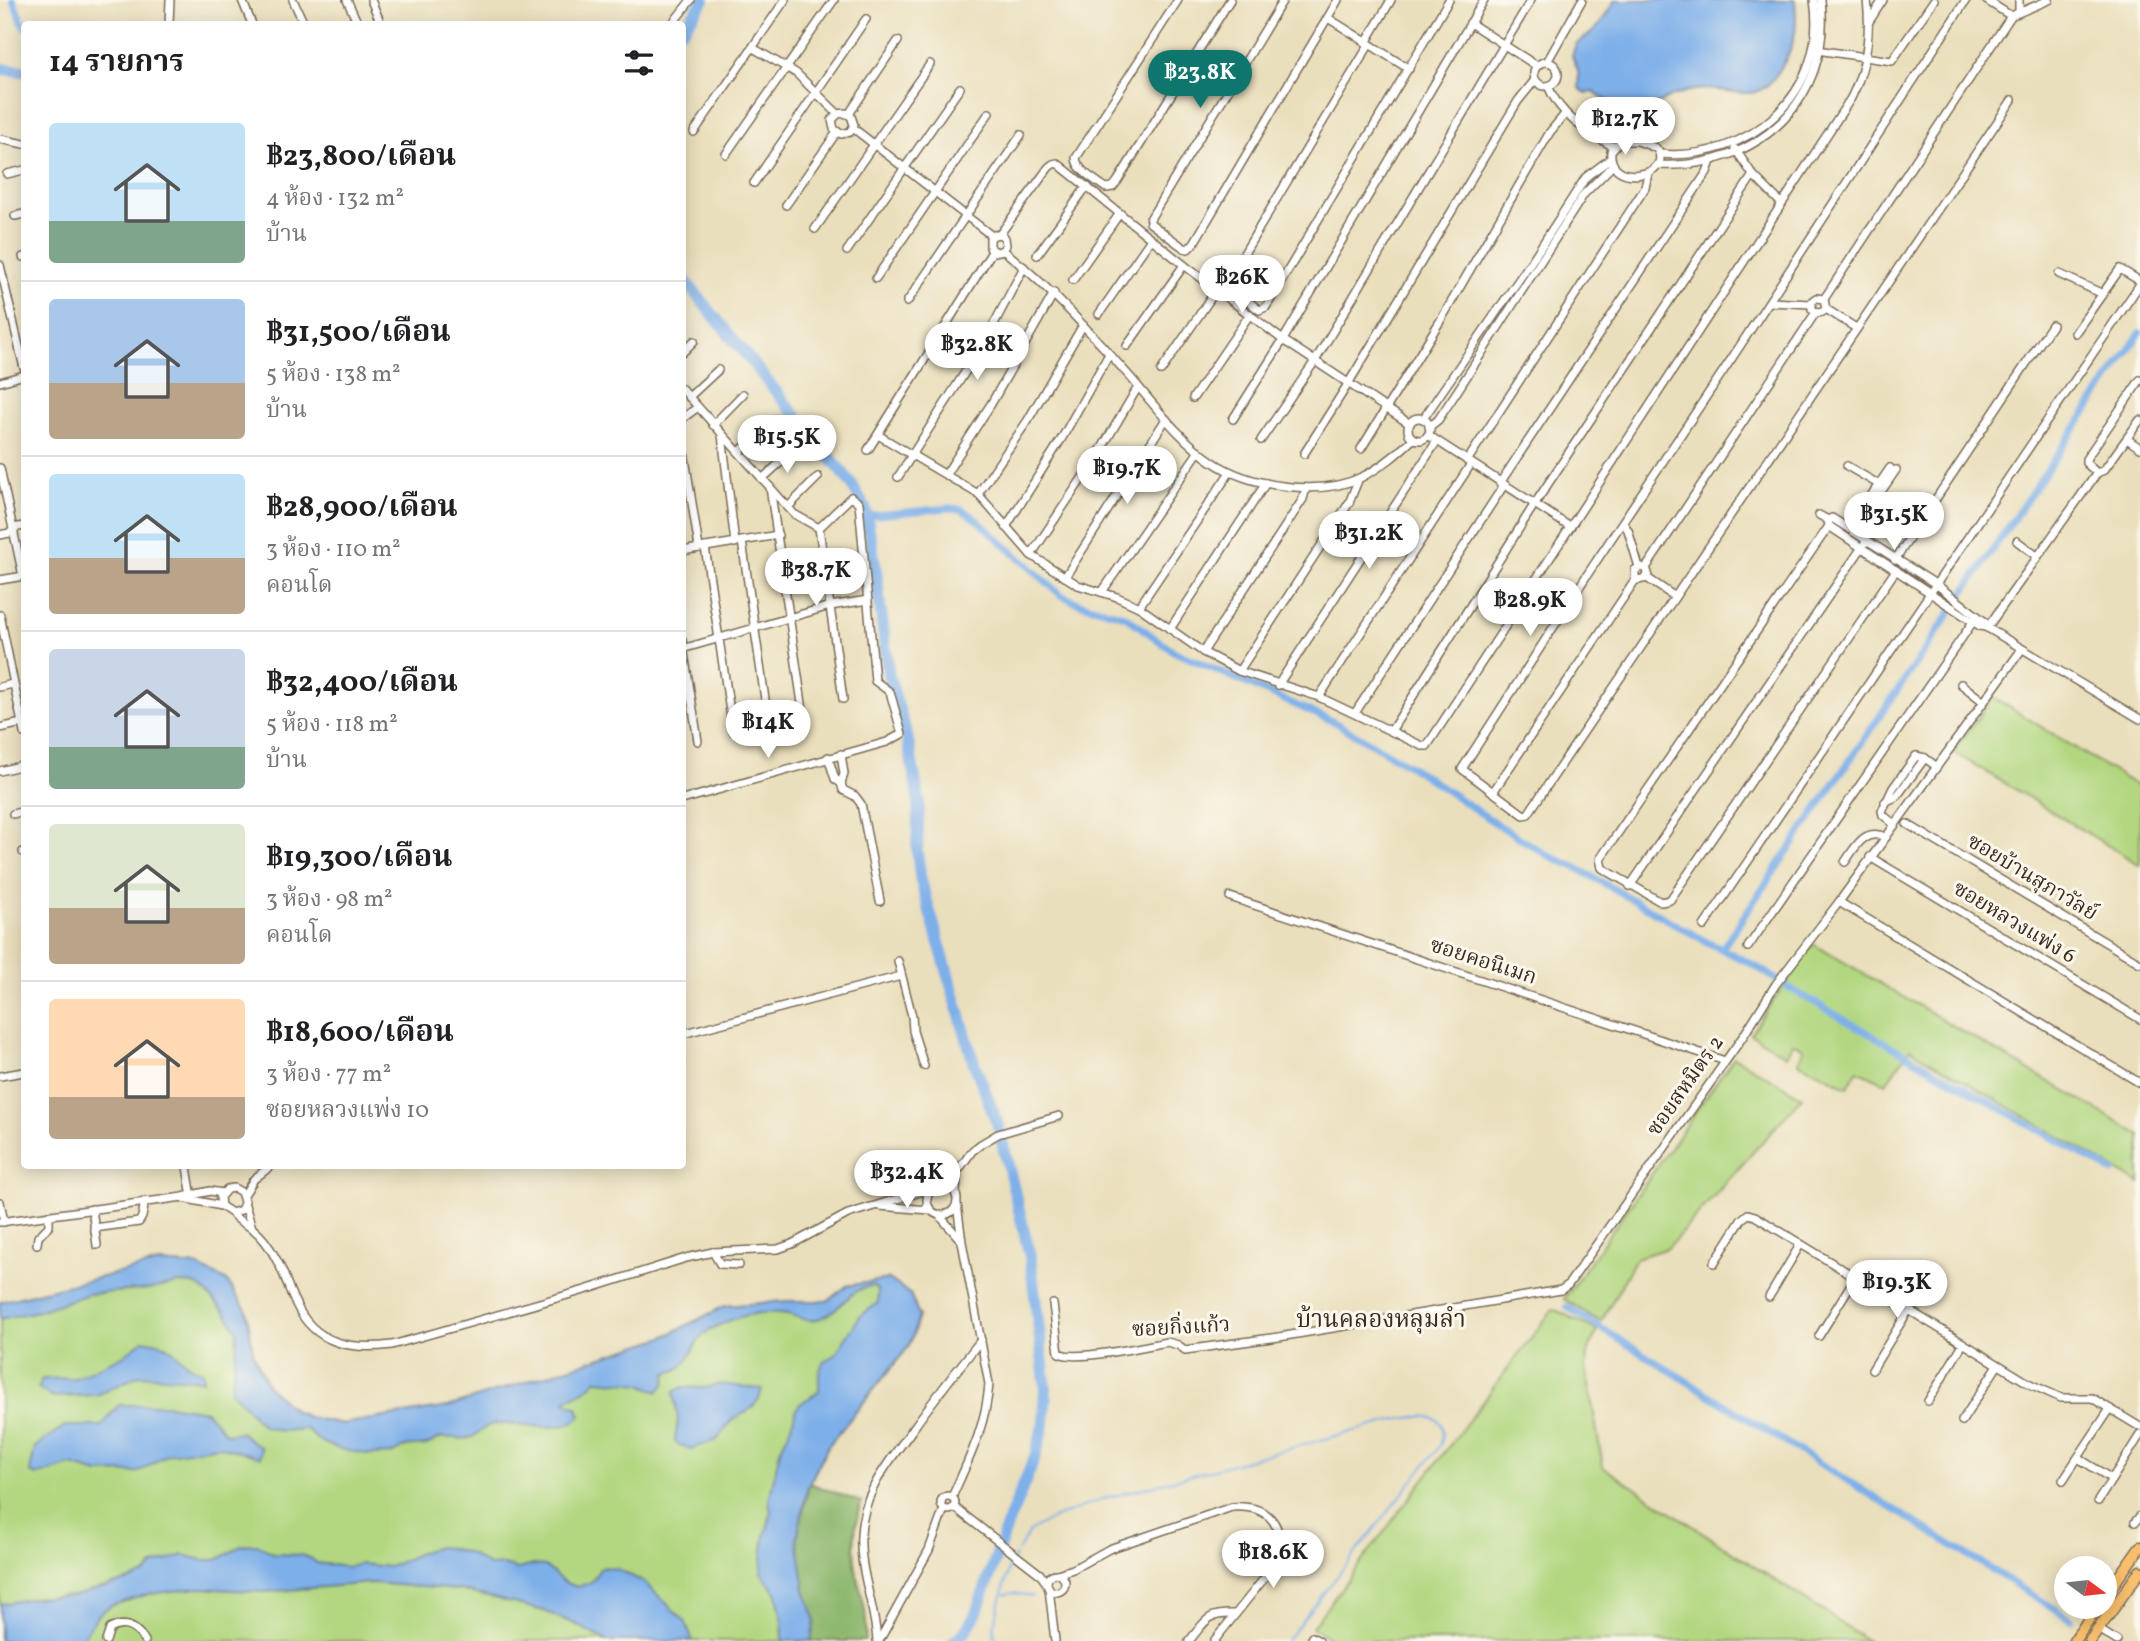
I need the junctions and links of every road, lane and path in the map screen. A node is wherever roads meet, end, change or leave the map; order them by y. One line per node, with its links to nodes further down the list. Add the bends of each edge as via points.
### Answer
1 (170, 0): 30 (street)
2 (242, 0): 31 (street)
3 (293, 0): 32 (street)
4 (347, 0): 33 (street)
5 (371, 0): 34 (street)
6 (691, 0): 35 (street)
7 (785, 0): 41 (street)
8 (834, 0): 46 (street)
9 (1178, 0): 10 (street, via 1076,158 1077,165 1106,188 1117,182)
10 (1230, 0)
11 (1283, 0): 28 (street, via 1150,219 1184,248 1194,243)
12 (1338, 0): 28 (street)
13 (1391, 0): 39 (street)
14 (1449, 0): 48 (street)
15 (1484, 0): 37 (street)
16 (1531, 0): 40 (street)
17 (1582, 0): 44 (street)
18 (1814, 0): 42 (street)
19 (1821, 0): 42 (street)
20 (1867, 0): 36 (street)
21 (1883, 0): 36 (street)
22 (1934, 0): 43 (street, via 1892,61)
23 (1966, 0): 107 (street)
24 (1986, 0): 27 (street)
25 (2019, 0): 27 (street)
26 (2049, 0): 27 (street)
27 (2015, 14): 105 (street)
28 (1328, 18): 39 (street)
29 (866, 19): 52 (street)
30 (169, 21)
31 (251, 21)
32 (303, 21)
33 (357, 21)
34 (380, 21)
35 (674, 21)
36 (1870, 21): 43 (street)
37 (1470, 23): 40 (street); 117 (street)
38 (898, 41): 56 (street)
39 (1368, 44): 48 (street); 48 (street, via 1228,279 1257,309 1262,310 1271,299)
40 (1505, 44): 47 (street); 123 (street)
41 (753, 48): 46 (street); 59 (street)
42 (1817, 50): 43 (street); 66 (street, via 1793,111 1759,141)
43 (1865, 58): 80 (street, via 1851,98)
44 (1547, 62): 47 (street); 50 (street, via 1558,73)
45 (930, 64): 64 (street)
46 (787, 66): 52 (street); 67 (street)
47 (1537, 66): 49 (street)
48 (1409, 69)
49 (1535, 80): 50 (street); 129 (street)
50 (1548, 86): 57 (street)
51 (960, 88): 72 (street)
52 (817, 92): 55 (street); 77 (street)
53 (2012, 100): 115 (street)
54 (989, 113): 79 (street)
55 (838, 114): 56 (street); 60 (street, via 832,125)
56 (849, 114): 58 (street)
57 (1565, 114): 65 (street); 136 (street)
58 (853, 128): 60 (street, via 846,134); 64 (street)
59 (694, 132)
60 (836, 132): 81 (street)
61 (1021, 135): 85 (street)
62 (0, 139): 63 (street)
63 (21, 143)
64 (873, 145): 72 (street); 86 (street)
65 (1614, 147): 68 (street, via 1637,141); 70 (street)
66 (1735, 148): 68 (street); 69 (street); 76 (street)
67 (726, 154)
68 (1660, 154): 71 (street)
69 (1711, 161): 71 (street); 172 (street)
70 (1611, 162): 74 (street, via 1619,172); 99 (street, via 1586,177); 101 (street, via 1584,194)
71 (1659, 164): 74 (street)
72 (905, 169): 79 (street); 91 (street)
73 (21, 171): 75 (street)
74 (1648, 173): 161 (street, via 1645,188)
75 (6, 174)
76 (1752, 175): 80 (street); 178 (street)
77 (754, 183)
78 (1087, 186): 82 (street); 87 (street, via 1053,164); 92 (street)
79 (935, 192): 85 (street); 97 (street)
80 (1782, 204): 185 (street)
81 (786, 205)
82 (1120, 212): 88 (street); 98 (street)
83 (21, 215): 84 (street)
84 (15, 216)
85 (965, 216): 87 (street); 106 (street)
86 (815, 229)
87 (996, 235): 89 (street, via 989,242); 90 (street, via 1006,241)
88 (1151, 239): 94 (street); 111 (street)
89 (993, 250): 90 (street); 147 (street)
90 (1003, 250): 95 (street)
91 (848, 251)
92 (1037, 255)
93 (0, 265): 122 (street)
94 (1184, 265): 102 (street); 119 (street)
95 (1024, 267): 103 (street); 159 (street, via 985,341)
96 (2059, 274): 104 (street)
97 (876, 278)
98 (1073, 280)
99 (1518, 281): 101 (street); 141 (street)
100 (2140, 283): 104 (street, via 2121,268); 208 (street)
101 (1526, 286): 145 (street)
102 (1217, 289): 112 (street); 125 (street)
103 (1054, 293): 113 (street); 166 (street)
104 (2103, 294): 116 (street)
105 (1824, 299): 108 (street, via 1816,298); 109 (street)
106 (907, 302)
107 (1769, 302): 108 (street); 181 (street)
108 (1811, 304): 110 (street)
109 (1826, 309): 110 (street); 115 (street)
110 (1816, 312): 201 (street)
111 (1099, 314)
112 (1250, 314): 117 (street); 134 (street)
113 (1083, 325): 121 (street); 177 (street)
114 (2052, 325): 199 (street)
115 (1856, 328): 210 (street)
116 (2075, 333)
117 (1283, 340): 123 (street); 140 (street)
118 (694, 341): 120 (street)
119 (1127, 346)
120 (686, 350)
121 (1109, 354): 130 (street); 184 (street)
122 (21, 355)
123 (1315, 362): 129 (street); 150 (street)
124 (718, 370): 133 (street)
125 (1161, 371)
126 (21, 376): 128 (street)
127 (2140, 380): 165 (street, via 2086,458)
128 (0, 382)
129 (1348, 384): 136 (street); 158 (street)
130 (1138, 387): 139 (street); 197 (street)
131 (686, 393): 133 (street)
132 (743, 394): 144 (street)
133 (690, 397): 135 (street)
134 (1193, 398)
135 (698, 407): 137 (street); 144 (street)
136 (1387, 407): 143 (street); 152 (street)
137 (686, 416)
138 (776, 419): 157 (street)
139 (1166, 419): 156 (street); 204 (street)
140 (1233, 419)
141 (1423, 419): 143 (street); 145 (street)
142 (2140, 420): 149 (street)
143 (1410, 424): 148 (street, via 1408,432)
144 (713, 425): 146 (street)
145 (1429, 431): 148 (street, via 1421,440); 151 (street)
146 (722, 434): 157 (street); 193 (street)
147 (878, 435): 155 (street); 159 (street)
148 (1413, 439): 169 (street, via 1383,465)
149 (2127, 439): 153 (street); 165 (street)
150 (1261, 440)
151 (1437, 441): 161 (street); 228 (street)
152 (1360, 449)
153 (2140, 449)
154 (794, 450): 170 (street)
155 (868, 450)
156 (1199, 451): 164 (street); 209 (street)
157 (738, 452): 170 (street)
158 (1304, 454)
159 (913, 455): 166 (street); 168 (street)
160 (686, 461): 195 (street)
161 (1469, 462): 172 (street); 230 (street)
162 (1847, 466): 173 (street)
163 (0, 468): 176 (street)
164 (1230, 472): 171 (street); 213 (street)
165 (2097, 473): 198 (street)
166 (946, 474): 177 (street)
167 (818, 477): 179 (street)
168 (898, 477)
169 (1359, 478): 175 (street); 225 (street, via 1349,503)
170 (762, 479): 174 (street)
171 (1266, 483): 175 (street); 219 (street)
172 (1502, 484): 178 (street); 234 (street)
173 (1878, 484): 187 (street); 187 (street, via 1893,469)
174 (769, 487): 179 (street); 190 (street)
175 (1306, 488): 223 (street)
176 (2, 490): 188 (street)
177 (978, 494): 184 (street)
178 (1535, 505): 185 (street); 241 (street)
179 (788, 508): 186 (street)
180 (1819, 515): 182 (street)
181 (1623, 523): 201 (street); 249 (street, via 1462,769)
182 (1829, 523): 187 (street, via 1833,518); 194 (street); 258 (street, via 1600,859 1602,868)
183 (21, 527): 188 (street)
184 (1006, 527): 197 (street)
185 (1570, 527): 241 (street, via 1429,743 1422,746)
186 (819, 528): 211 (street, via 851,497 859,503); 212 (street)
187 (1852, 529): 191 (street)
188 (13, 530): 189 (street); 200 (street)
189 (0, 535)
190 (778, 535): 193 (street); 215 (street)
191 (1867, 540): 194 (street); 199 (street)
192 (2017, 541): 198 (street)
193 (738, 542): 195 (street); 217 (street)
194 (1862, 547): 202 (street); 258 (street)
195 (702, 548): 196 (street); 220 (street)
196 (686, 550)
197 (1031, 555): 204 (street)
198 (2037, 555): 218 (street)
199 (1895, 558): 202 (street); 208 (street)
200 (21, 563)
201 (1642, 568): 205 (street); 206 (street, via 1634,572)
202 (1893, 568): 208 (street); 258 (street, via 1670,900 1661,902)
203 (21, 576): 207 (street)
204 (1065, 578): 209 (street)
205 (1647, 578): 206 (street); 210 (street)
206 (1636, 579): 249 (street)
207 (0, 580)
208 (1934, 589): 216 (street); 262 (street)
209 (1102, 592): 213 (street)
210 (1675, 597): 249 (street, via 1528,814)
211 (868, 600): 212 (street); 243 (street, via 875,681 890,692 902,734)
212 (830, 606): 215 (street); 231 (street)
213 (1139, 607): 219 (street)
214 (0, 615): 226 (street)
215 (789, 618): 217 (street); 233 (street)
216 (1975, 618): 218 (street); 263 (street)
217 (755, 628): 220 (street); 237 (street)
218 (1987, 628): 222 (street)
219 (1170, 629): 223 (street)
220 (719, 639): 221 (street); 240 (street)
221 (686, 645)
222 (2022, 649): 232 (street, ซอยสหมิตร 2); 236 (street)
223 (1203, 652): 225 (street)
224 (686, 665): 242 (street)
225 (1239, 671): 228 (street)
226 (13, 684): 229 (street); 235 (street)
227 (1961, 684): 232 (street)
228 (1278, 685): 230 (street)
229 (0, 687)
230 (1318, 697): 234 (street)
231 (843, 699)
232 (1984, 702): 246 (street, ซอยสหมิตร 2)
233 (803, 710)
234 (1355, 713): 241 (street)
235 (21, 719)
236 (2140, 719)
237 (768, 720)
238 (21, 723): 239 (street)
239 (0, 728)
240 (733, 731)
241 (1391, 732)
242 (698, 741)
243 (841, 754): 244 (street); 248 (street)
244 (828, 757): 248 (street, via 835,779); 250 (street)
245 (21, 766): 247 (street)
246 (1937, 767): 254 (street, ซอยสหมิตร 2); 254 (street, via 1925,758 1897,796 1885,802 1882,813)
247 (0, 771)
248 (841, 783): 260 (street, via 861,804)
249 (1493, 792)
250 (686, 799)
251 (21, 812): 252 (street)
252 (13, 814)
253 (1906, 824): 265 (street, ซอยบ้านสุภาวัลย์)
254 (1895, 825): 255 (street, ซอยสหมิตร 2)
255 (1886, 837): 256 (street, ซอยสหมิตร 2); 257 (street, via 1865,836)
256 (1870, 857): 261 (street, ซอยสหมิตร 2); 267 (street, ซอยหลวงแพ่ง 6)
257 (1845, 862)
258 (1630, 886)
259 (1230, 897): 269 (street, ซอยคอนิเมก)
260 (880, 901)
261 (1839, 902): 269 (street, ซอยสหมิตร 2); 273 (street)
262 (1704, 926)
263 (1748, 947)
264 (898, 961): 266 (street)
265 (2140, 963)
266 (901, 976): 268 (street); 270 (street)
267 (2140, 1019)
268 (686, 1033)
269 (1725, 1060): 306 (street, ซอยสหมิตร 2)
270 (924, 1066)
271 (21, 1072): 272 (street)
272 (0, 1076)
273 (2140, 1083)
274 (1059, 1115): 277 (street, via 998,1134 972,1151)
275 (187, 1169): 283 (street)
276 (267, 1169): 278 (street)
277 (957, 1172): 279 (street); 282 (street)
278 (254, 1179): 280 (street); 284 (street)
279 (937, 1187): 282 (street, via 950,1187); 289 (street); 291 (street, via 928,1196)
280 (233, 1188): 281 (street); 284 (street)
281 (223, 1193): 283 (street, via 210,1191); 288 (street)
282 (956, 1195): 287 (street)
283 (192, 1198): 285 (street); 288 (street)
284 (244, 1198): 292 (street, via 241,1210); 297 (street)
285 (145, 1201): 290 (street); 296 (street, via 139,1222)
286 (0, 1202): 295 (street)
287 (957, 1204): 294 (street, via 950,1213); 298 (street)
288 (222, 1206): 292 (street)
289 (874, 1206): 291 (street); 302 (street, via 778,1249)
290 (92, 1209): 293 (street); 296 (street)
291 (930, 1210): 294 (street)
292 (232, 1213): 297 (street)
293 (49, 1215): 295 (street); 299 (street, via 49,1226)
294 (939, 1215): 298 (street)
295 (2, 1222)
296 (94, 1228): 300 (street)
297 (252, 1228): 302 (street, via 276,1259 307,1322 324,1338 368,1348 393,1345)
298 (962, 1242): 311 (street)
299 (37, 1244)
300 (97, 1245)
301 (1800, 1245): 303 (street, via 1748,1214); 305 (street); 307 (street)
302 (713, 1252): 304 (street, via 720,1264)
303 (1714, 1264)
304 (739, 1265)
305 (1855, 1278): 309 (street); 310 (street)
306 (1561, 1290): 308 (street, ซอยกิ่งแก้ว, via 1185,1350 1167,1342 1085,1356 1059,1353)
307 (1769, 1297)
308 (1053, 1304)
309 (1909, 1311): 312 (street); 314 (street)
310 (1819, 1336)
311 (981, 1340): 323 (street, via 988,1406); 342 (street, via 878,1476 870,1495 860,1536)
312 (1963, 1345): 313 (street); 315 (street)
313 (1998, 1366): 316 (street, via 2057,1397 2089,1398); 317 (street)
314 (1872, 1370)
315 (1928, 1401)
316 (2110, 1409): 318 (street); 320 (street)
317 (1962, 1421)
318 (2140, 1427)
319 (2140, 1435): 321 (street)
320 (2078, 1458): 321 (street); 322 (street)
321 (2112, 1479): 324 (street)
322 (2063, 1480)
323 (952, 1497): 325 (street); 326 (street, via 942,1499)
324 (2098, 1501)
325 (954, 1507): 326 (street); 328 (street)
326 (944, 1509): 342 (street, via 929,1550)
327 (2140, 1546): 332 (main road)
328 (1027, 1563): 331 (street); 333 (street)
329 (1084, 1563): 331 (street); 334 (street); 336 (street, via 1109,1549 1232,1507 1260,1510 1276,1524 1279,1554)
330 (2140, 1571): 338 (main road)
331 (1056, 1574): 333 (street, via 1049,1577); 334 (street, via 1064,1578)
332 (2118, 1577)
333 (1048, 1586): 334 (street, via 1054,1591); 335 (street)
334 (1063, 1587): 335 (street)
335 (1052, 1614): 343 (street)
336 (1236, 1614): 339 (street); 344 (street, via 1210,1616)
337 (2089, 1619): 345 (main road)
338 (2098, 1629): 346 (main road); 347 (street)
339 (1218, 1640)
340 (106, 1641): 341 (street, via 110,1629 123,1625 132,1626)
341 (145, 1641)
342 (878, 1641)
343 (1055, 1641)
344 (1189, 1641)
345 (2074, 1641)
346 (2091, 1641)
347 (2118, 1641)

